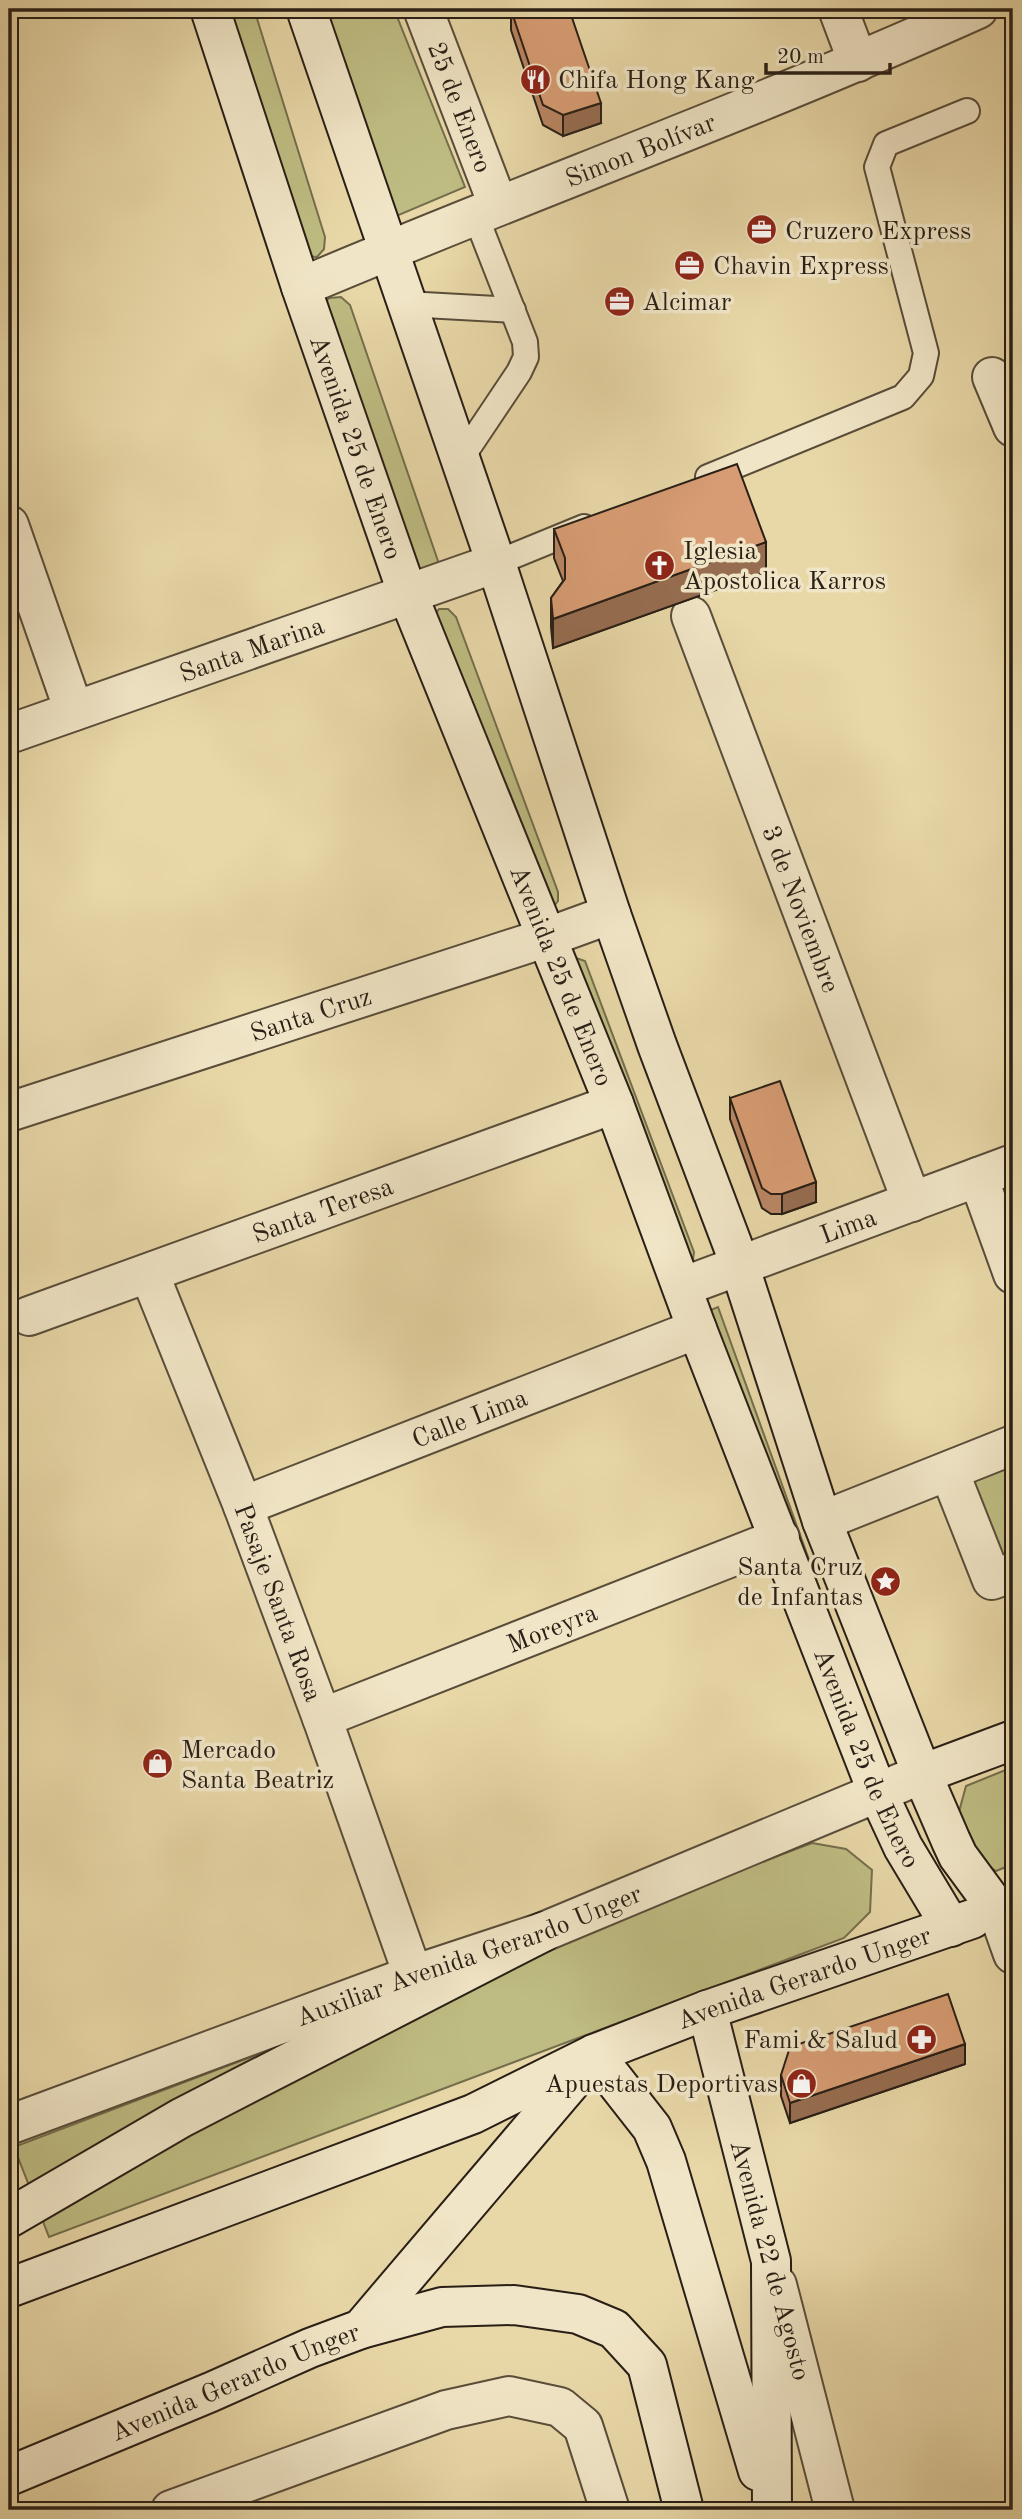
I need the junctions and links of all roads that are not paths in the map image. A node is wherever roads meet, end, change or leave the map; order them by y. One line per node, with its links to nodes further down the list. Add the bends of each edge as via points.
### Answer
1 (210, 9): 10 (main road, Avenida 25 de Enero)
2 (306, 9): 9 (main road, Avenida 25 de Enero)
3 (424, 9): 8 (main road, 25 de Enero)
4 (838, 9): 6 (main road)
5 (978, 9): 6 (main road, Simon Bolívar)
6 (858, 62): 8 (main road, Simon Bolívar)
7 (967, 111): 16 (lane, via 886,144 877,167 926,353 921,376 903,397)
8 (486, 209): 9 (main road, Simon Bolívar); 12 (lane)
9 (388, 250): 10 (main road, Simon Bolívar); 11 (main road, Avenida 25 de Enero)
10 (301, 287): 20 (main road, Avenida 25 de Enero)
11 (406, 304): 12 (lane); 15 (main road, Avenida 25 de Enero)
12 (513, 310): 15 (lane, via 526,357)
13 (992, 377): 14 (main road)
14 (1013, 428)
15 (460, 460): 19 (main road, Avenida 25 de Enero)
16 (684, 486)
17 (607, 518): 19 (lane)
18 (9, 525): 22 (main road)
19 (496, 563): 20 (main road, Santa Marina); 24 (main road, Avenida 25 de Enero)
20 (408, 595): 22 (main road, Santa Marina); 25 (main road, Avenida 25 de Enero)
21 (691, 616): 30 (main road, 3 de Noviembre)
22 (74, 711): 23 (main road, Santa Marina)
23 (9, 734)
24 (611, 914): 25 (main road, Santa Cruz); 31 (main road, Avenida 25 de Enero)
25 (548, 937): 26 (main road, Avenida 25 de Enero); 27 (main road, Santa Cruz)
26 (614, 1104): 32 (main road, Santa Teresa); 34 (main road, Avenida 25 de Enero)
27 (9, 1112)
28 (1013, 1164): 29 (main road, Lima)
29 (978, 1177): 30 (main road, Lima); 33 (main road)
30 (912, 1202): 31 (main road, Lima)
31 (739, 1266): 34 (main road, Lima); 40 (main road, Avenida 25 de Enero)
32 (149, 1273): 35 (main road, Santa Teresa); 39 (main road, Pasaje Santa Rosa)
33 (1013, 1273)
34 (682, 1287): 36 (main road, Avenida 25 de Enero)
35 (29, 1316)
36 (697, 1329): 39 (main road, Calle Lima); 41 (main road, Avenida 25 de Enero)
37 (1013, 1445): 38 (main road)
38 (949, 1471): 40 (main road); 42 (main road)
39 (243, 1506): 43 (main road, Pasaje Santa Rosa)
40 (822, 1521): 45 (main road, Avenida 25 de Enero)
41 (779, 1538): 43 (main road, Moreyra); 46 (main road, Avenida 25 de Enero)
42 (1003, 1576)
43 (322, 1718): 51 (main road, Pasaje Santa Rosa)
44 (1013, 1740): 45 (main road, Auxiliar Avenida Gerardo Unger)
45 (922, 1774): 46 (main road, Auxiliar Avenida Gerardo Unger); 47 (main road, Avenida 25 de Enero, via 958,1856)
46 (877, 1791): 48 (main road, Avenida 25 de Enero, via 903,1847); 49 (main road, Auxiliar Avenida Gerardo Unger)
47 (1005, 1905): 48 (main road, Avenida Gerardo Unger); 50 (main road, Avenida 25 de Enero)
48 (951, 1927): 52 (main road, Avenida Gerardo Unger)
49 (543, 1932): 51 (main road, Auxiliar Avenida Gerardo Unger); 55 (main road, via 181,2118)
50 (1013, 1954)
51 (413, 1975): 54 (main road, Auxiliar Avenida Gerardo Unger)
52 (707, 2010): 53 (main road, Avenida Gerardo Unger); 56 (main road, Avenida 22 de Agosto)
53 (594, 2054): 57 (main road, Avenida Gerardo Unger, via 473,2113); 58 (main road, Avenida Gerardo Unger); 63 (main road, via 652,2128 667,2161)
54 (9, 2124)
55 (9, 2218)
56 (771, 2261): 63 (main road); 64 (main road, Avenida 22 de Agosto)
57 (9, 2288)
58 (361, 2329): 59 (main road, Avenida Gerardo Unger); 62 (main road, via 442,2307 514,2305 578,2314 614,2329 647,2365)
59 (9, 2476)
60 (171, 2510): 61 (main road, via 446,2410 509,2396 560,2407 583,2426)
61 (610, 2510)
62 (684, 2510)
63 (771, 2510)
64 (835, 2510)

